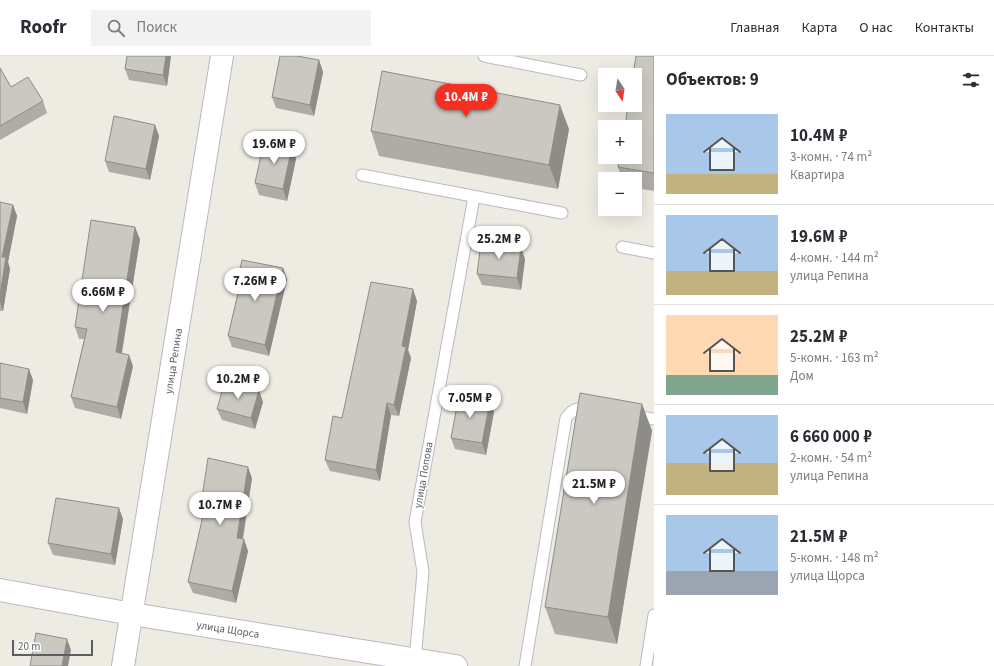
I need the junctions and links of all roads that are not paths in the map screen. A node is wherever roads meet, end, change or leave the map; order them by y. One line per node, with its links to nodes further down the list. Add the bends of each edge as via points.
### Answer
1 (222, 56): 13 (street, улица Репина)
2 (484, 56): 3 (lane)
3 (581, 75)
4 (362, 175): 5 (lane)
5 (474, 197): 6 (lane); 15 (lane, улица Попова, via 415,522 423,572)
6 (562, 213)
7 (622, 247): 8 (lane)
8 (654, 253)
9 (600, 410): 18 (lane, via 576,408 566,418)
10 (623, 414): 11 (lane)
11 (654, 419)
12 (0, 590): 13 (street, улица Щорса)
13 (132, 614): 15 (street, улица Щорса); 16 (street, улица Репина)
14 (654, 615): 19 (lane)
15 (415, 660): 17 (street, улица Щорса)
16 (124, 666)
17 (456, 666)
18 (525, 666)
19 (646, 666)

